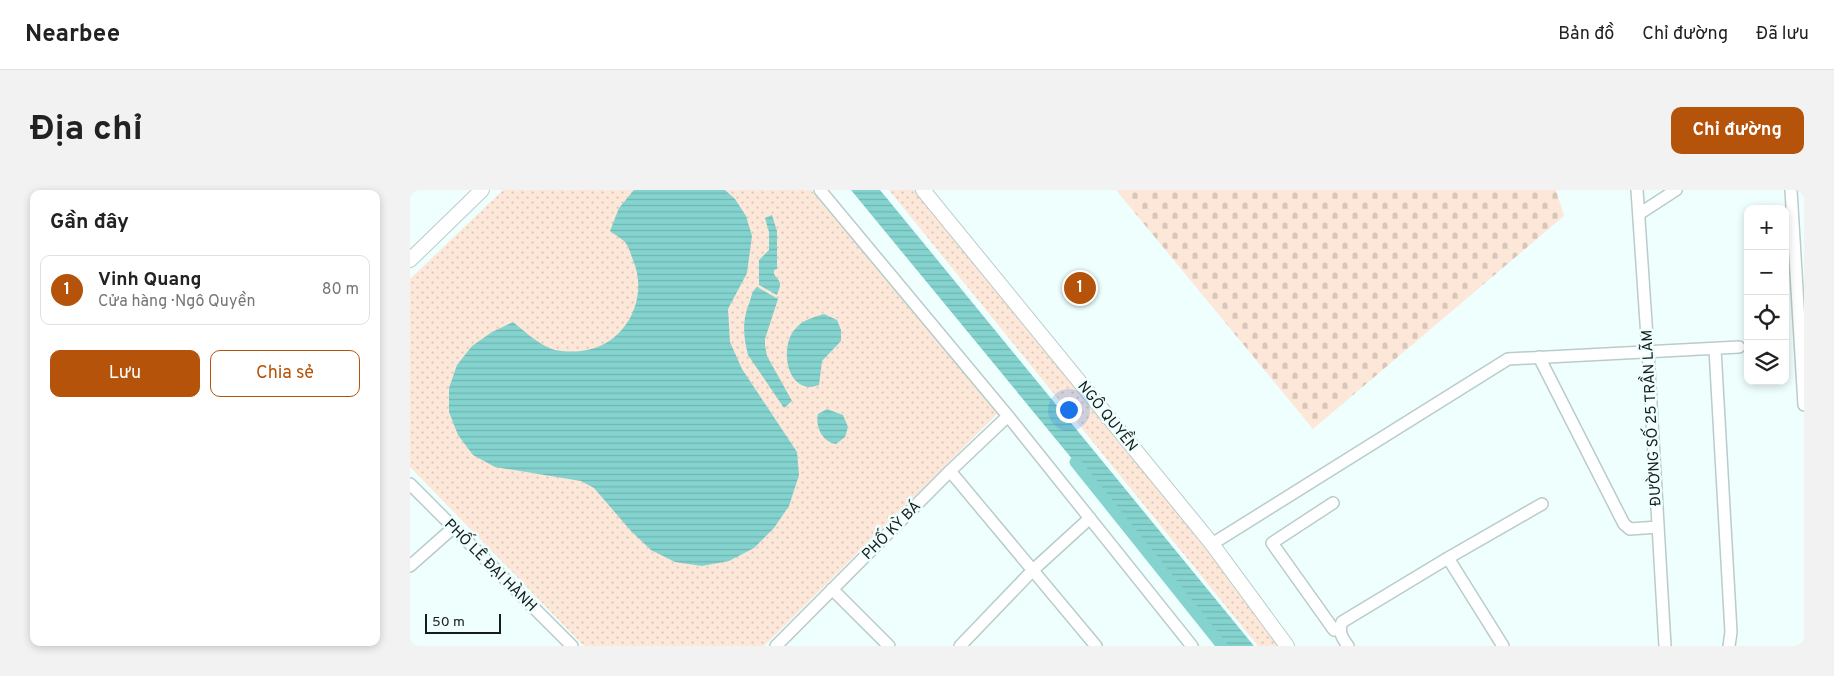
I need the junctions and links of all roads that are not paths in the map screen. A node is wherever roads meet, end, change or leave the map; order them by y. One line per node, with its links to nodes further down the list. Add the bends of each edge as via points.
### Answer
1 (482, 190): 8 (street)
2 (820, 190): 16 (street)
3 (923, 190): 24 (street, NGÔ QUYỀN)
4 (1637, 190): 7 (street, ĐƯỜNG SỐ 25 TRẦN LÃM)
5 (1676, 190): 7 (street)
6 (1791, 190): 9 (street)
7 (1639, 214): 13 (street, ĐƯỜNG SỐ 25 TRẦN LÃM)
8 (410, 260)
9 (1800, 262): 10 (street)
10 (1802, 329): 15 (street)
11 (1739, 347): 12 (street)
12 (1714, 348): 13 (street); 40 (street, via 1731,632)
13 (1648, 352): 14 (street); 22 (street, ĐƯỜNG SỐ 25 TRẦN LÃM)
14 (1539, 357): 22 (street, via 1624,524 1630,529); 24 (street, via 1508,359)
15 (1804, 405)
16 (1008, 416): 17 (street, PHỐ KỲ BÁ); 21 (street)
17 (950, 471): 27 (street); 28 (street, PHỐ KỲ BÁ)
18 (410, 484): 23 (street, PHỐ LÊ ĐẠI HÀNH)
19 (1333, 503): 29 (street, via 1272,543 1334,630)
20 (1542, 504): 25 (street)
21 (1090, 518): 27 (street); 35 (street)
22 (1658, 527): 39 (street, ĐƯỜNG SỐ 25 TRẦN LÃM)
23 (454, 528): 26 (street); 30 (street, PHỐ LÊ ĐẠI HÀNH)
24 (1212, 544): 36 (street, NGÔ QUYỀN)
25 (1448, 558): 29 (street, via 1349,617); 38 (street)
26 (410, 566)
27 (1034, 570): 33 (street); 34 (street)
28 (832, 588): 31 (street, PHỐ KỲ BÁ); 32 (street)
29 (1340, 627): 37 (street)
30 (572, 646)
31 (776, 646)
32 (889, 646)
33 (960, 646)
34 (1096, 646)
35 (1192, 646)
36 (1288, 646)
37 (1348, 646)
38 (1503, 646)
39 (1665, 646)
40 (1729, 646)

